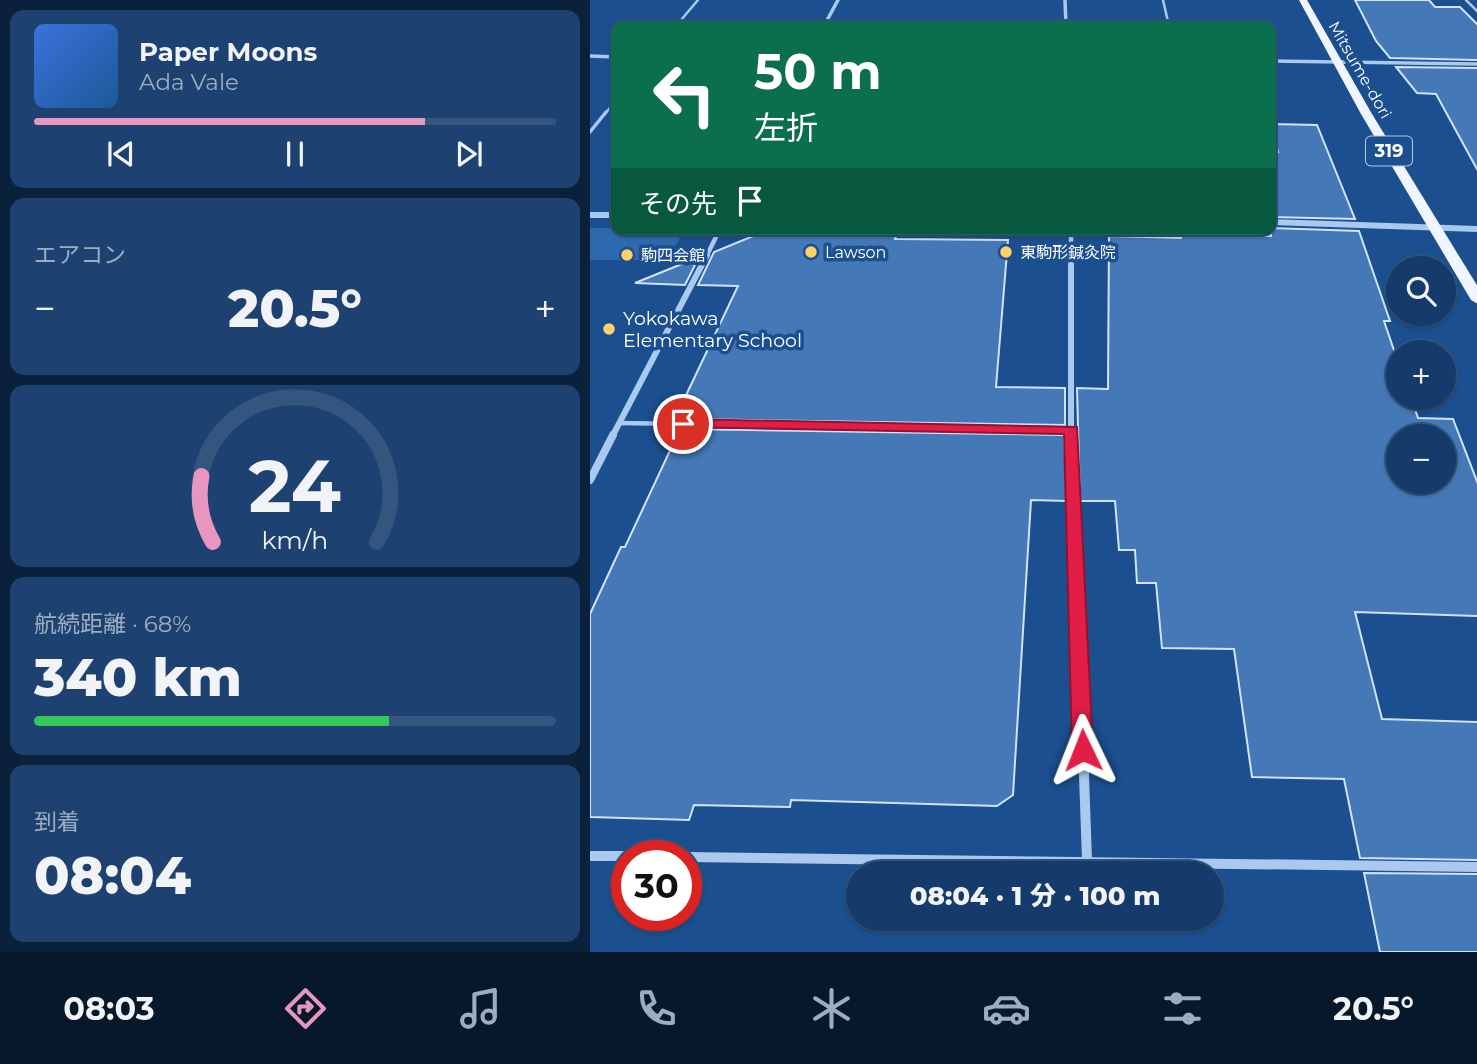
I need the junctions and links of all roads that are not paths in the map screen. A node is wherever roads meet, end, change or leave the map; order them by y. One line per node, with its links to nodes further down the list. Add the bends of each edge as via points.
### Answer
1 (698, 0): 8 (lane)
2 (838, 0): 9 (street)
3 (1065, 0): 10 (street)
4 (1163, 0): 11 (lane)
5 (1303, 0): 15 (main road, Mitsume-dori / 319)
6 (1466, 0): 7 (lane)
7 (1477, 12)
8 (680, 21)
9 (827, 21)
10 (1066, 21)
11 (1168, 21)
12 (590, 56): 13 (street)
13 (611, 57)
14 (1276, 61): 15 (street)
15 (1334, 61): 16 (street); 22 (main road, Mitsume-dori / 319)
16 (1477, 64)
17 (611, 106): 18 (lane)
18 (590, 132)
19 (590, 215): 20 (street)
20 (611, 215)
21 (1276, 222): 22 (street)
22 (1437, 228): 23 (street); 26 (main road, Mitsume-dori / 319)
23 (1477, 229)
24 (717, 235): 27 (street)
25 (1071, 235): 28 (street)
26 (1477, 300)
27 (619, 423): 28 (lane); 29 (street)
28 (1071, 430): 33 (street)
29 (590, 480)
30 (590, 856): 31 (street)
31 (611, 856)
32 (702, 857): 33 (street)
33 (1087, 860): 34 (street)
34 (1477, 867)

